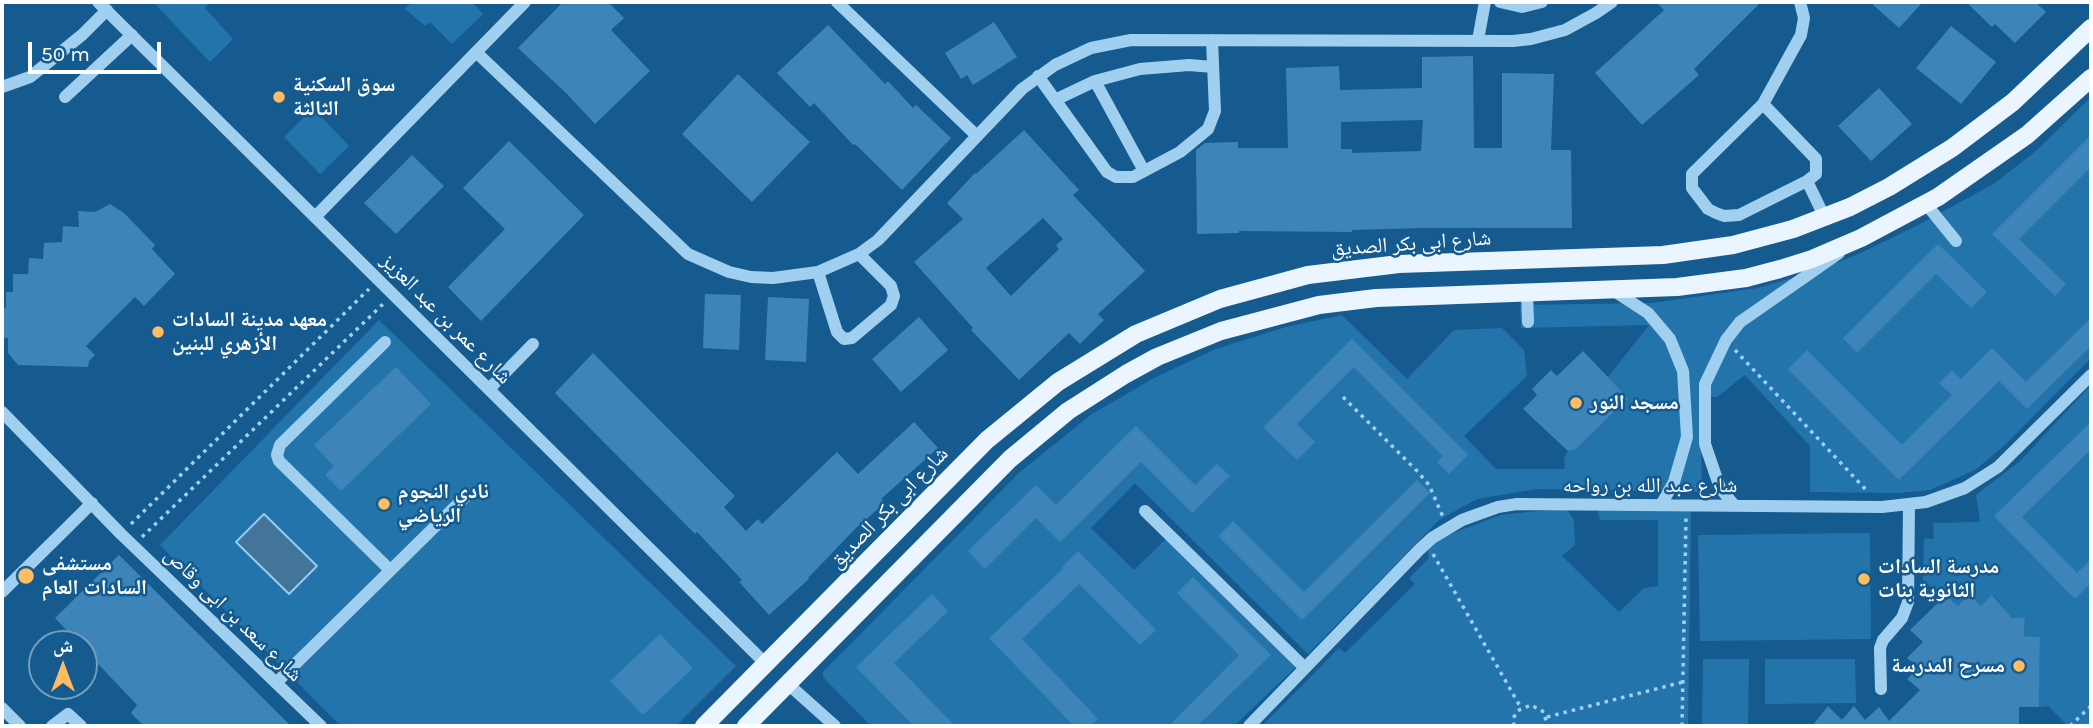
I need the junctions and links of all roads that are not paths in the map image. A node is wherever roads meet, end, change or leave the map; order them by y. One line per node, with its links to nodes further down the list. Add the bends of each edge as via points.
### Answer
1 (524, 2): 13 (street)
2 (837, 2): 22 (street)
3 (1485, 2): 12 (street)
4 (1500, 2): 5 (street, via 1522,6)
5 (1542, 2)
6 (1612, 2): 12 (street, via 1581,22 1548,35)
7 (1800, 2): 21 (street, via 1804,18 1801,35)
8 (102, 6): 10 (street, شارع عمر بن عبد العزيز); 18 (street, via 82,34 30,77)
9 (2091, 28): 27 (main road, شارع ابى بكر الصديق, via 2013,102 1952,148 1889,187)
10 (132, 35): 19 (street); 26 (street, شارع عمر بن عبد العزيز)
11 (1212, 40): 12 (street); 14 (street); 15 (street, via 1111,43 1072,55)
12 (1478, 40)
13 (476, 52): 26 (street); 32 (street, via 688,254 751,277)
14 (1213, 67): 17 (street, via 1164,66); 23 (street, via 1215,111 1208,129 1180,152)
15 (1038, 76): 20 (street); 22 (street)
16 (2091, 78): 25 (main road, via 2017,143)
17 (1095, 81): 20 (street); 23 (street)
18 (2, 87)
19 (65, 97)
20 (1055, 100): 23 (street, via 1107,172 1124,178)
21 (1763, 104): 24 (street, via 1816,159 1816,174); 24 (street, via 1695,170 1692,188 1709,209 1731,216)
22 (977, 136): 30 (street)
23 (1144, 171)
24 (1807, 181): 27 (street)
25 (1926, 204): 28 (main road); 29 (street)
26 (315, 217): 40 (street, شارع عمر بن عبد العزيز)
27 (1825, 218): 31 (main road, شارع ابى بكر الصديق, via 1733,245 1676,254)
28 (1861, 238): 33 (main road, via 1812,259 1746,278); 48 (street, via 1740,322 1705,384 1705,444 1720,488)
29 (1956, 241)
30 (859, 254): 32 (street); 32 (street, via 891,286 894,296 891,304 852,338 844,339 837,332)
31 (1399, 264): 35 (main road); 41 (main road, شارع ابى بكر الصديق, via 1308,275 1188,311 1096,357)
32 (818, 272)
33 (1611, 289): 34 (main road); 46 (street, via 1648,313 1670,339 1683,372 1687,437 1674,482)
34 (1527, 292): 35 (main road); 36 (street)
35 (1402, 297): 43 (main road, via 1286,312 1189,343 1126,373)
36 (1528, 322)
37 (386, 342): 50 (street, via 281,445 277,455)
38 (533, 344): 40 (street)
39 (2091, 375): 47 (street, شارع عبد الله بن رواحه, via 1998,467 1947,496)
40 (489, 389): 52 (street, شارع عمر بن عبد العزيز)
41 (1021, 410): 43 (main road); 52 (main road, شارع ابى بكر الصديق)
42 (2, 412): 45 (street, شارع سعد بن ابى وقاص)
43 (1038, 434): 55 (main road)
44 (465, 497): 50 (street)
45 (92, 503): 51 (street); 54 (street, شارع سعد بن ابى وقاص)
46 (1661, 505): 48 (street, شارع عبد الله بن رواحه); 53 (street, شارع عبد الله بن رواحه, via 1517,504 1447,528)
47 (1909, 505): 48 (street, شارع عبد الله بن رواحه); 56 (street, via 1908,602 1880,648)
48 (1735, 506)
49 (1145, 511): 53 (street)
50 (390, 570): 54 (street)
51 (2, 592)
52 (766, 664): 62 (main road, شارع ابى بكر الصديق)
53 (1305, 668): 65 (street, شارع عبد الله بن رواحه)
54 (276, 683): 61 (street, شارع سعد بن ابى وقاص)
55 (788, 684): 63 (main road); 64 (street)
56 (1881, 689)
57 (2, 708): 58 (street)
58 (20, 726)
59 (52, 726): 60 (street, via 70,715)
60 (82, 726)
61 (321, 726)
62 (704, 726)
63 (746, 726)
64 (835, 726)
65 (1249, 726)

